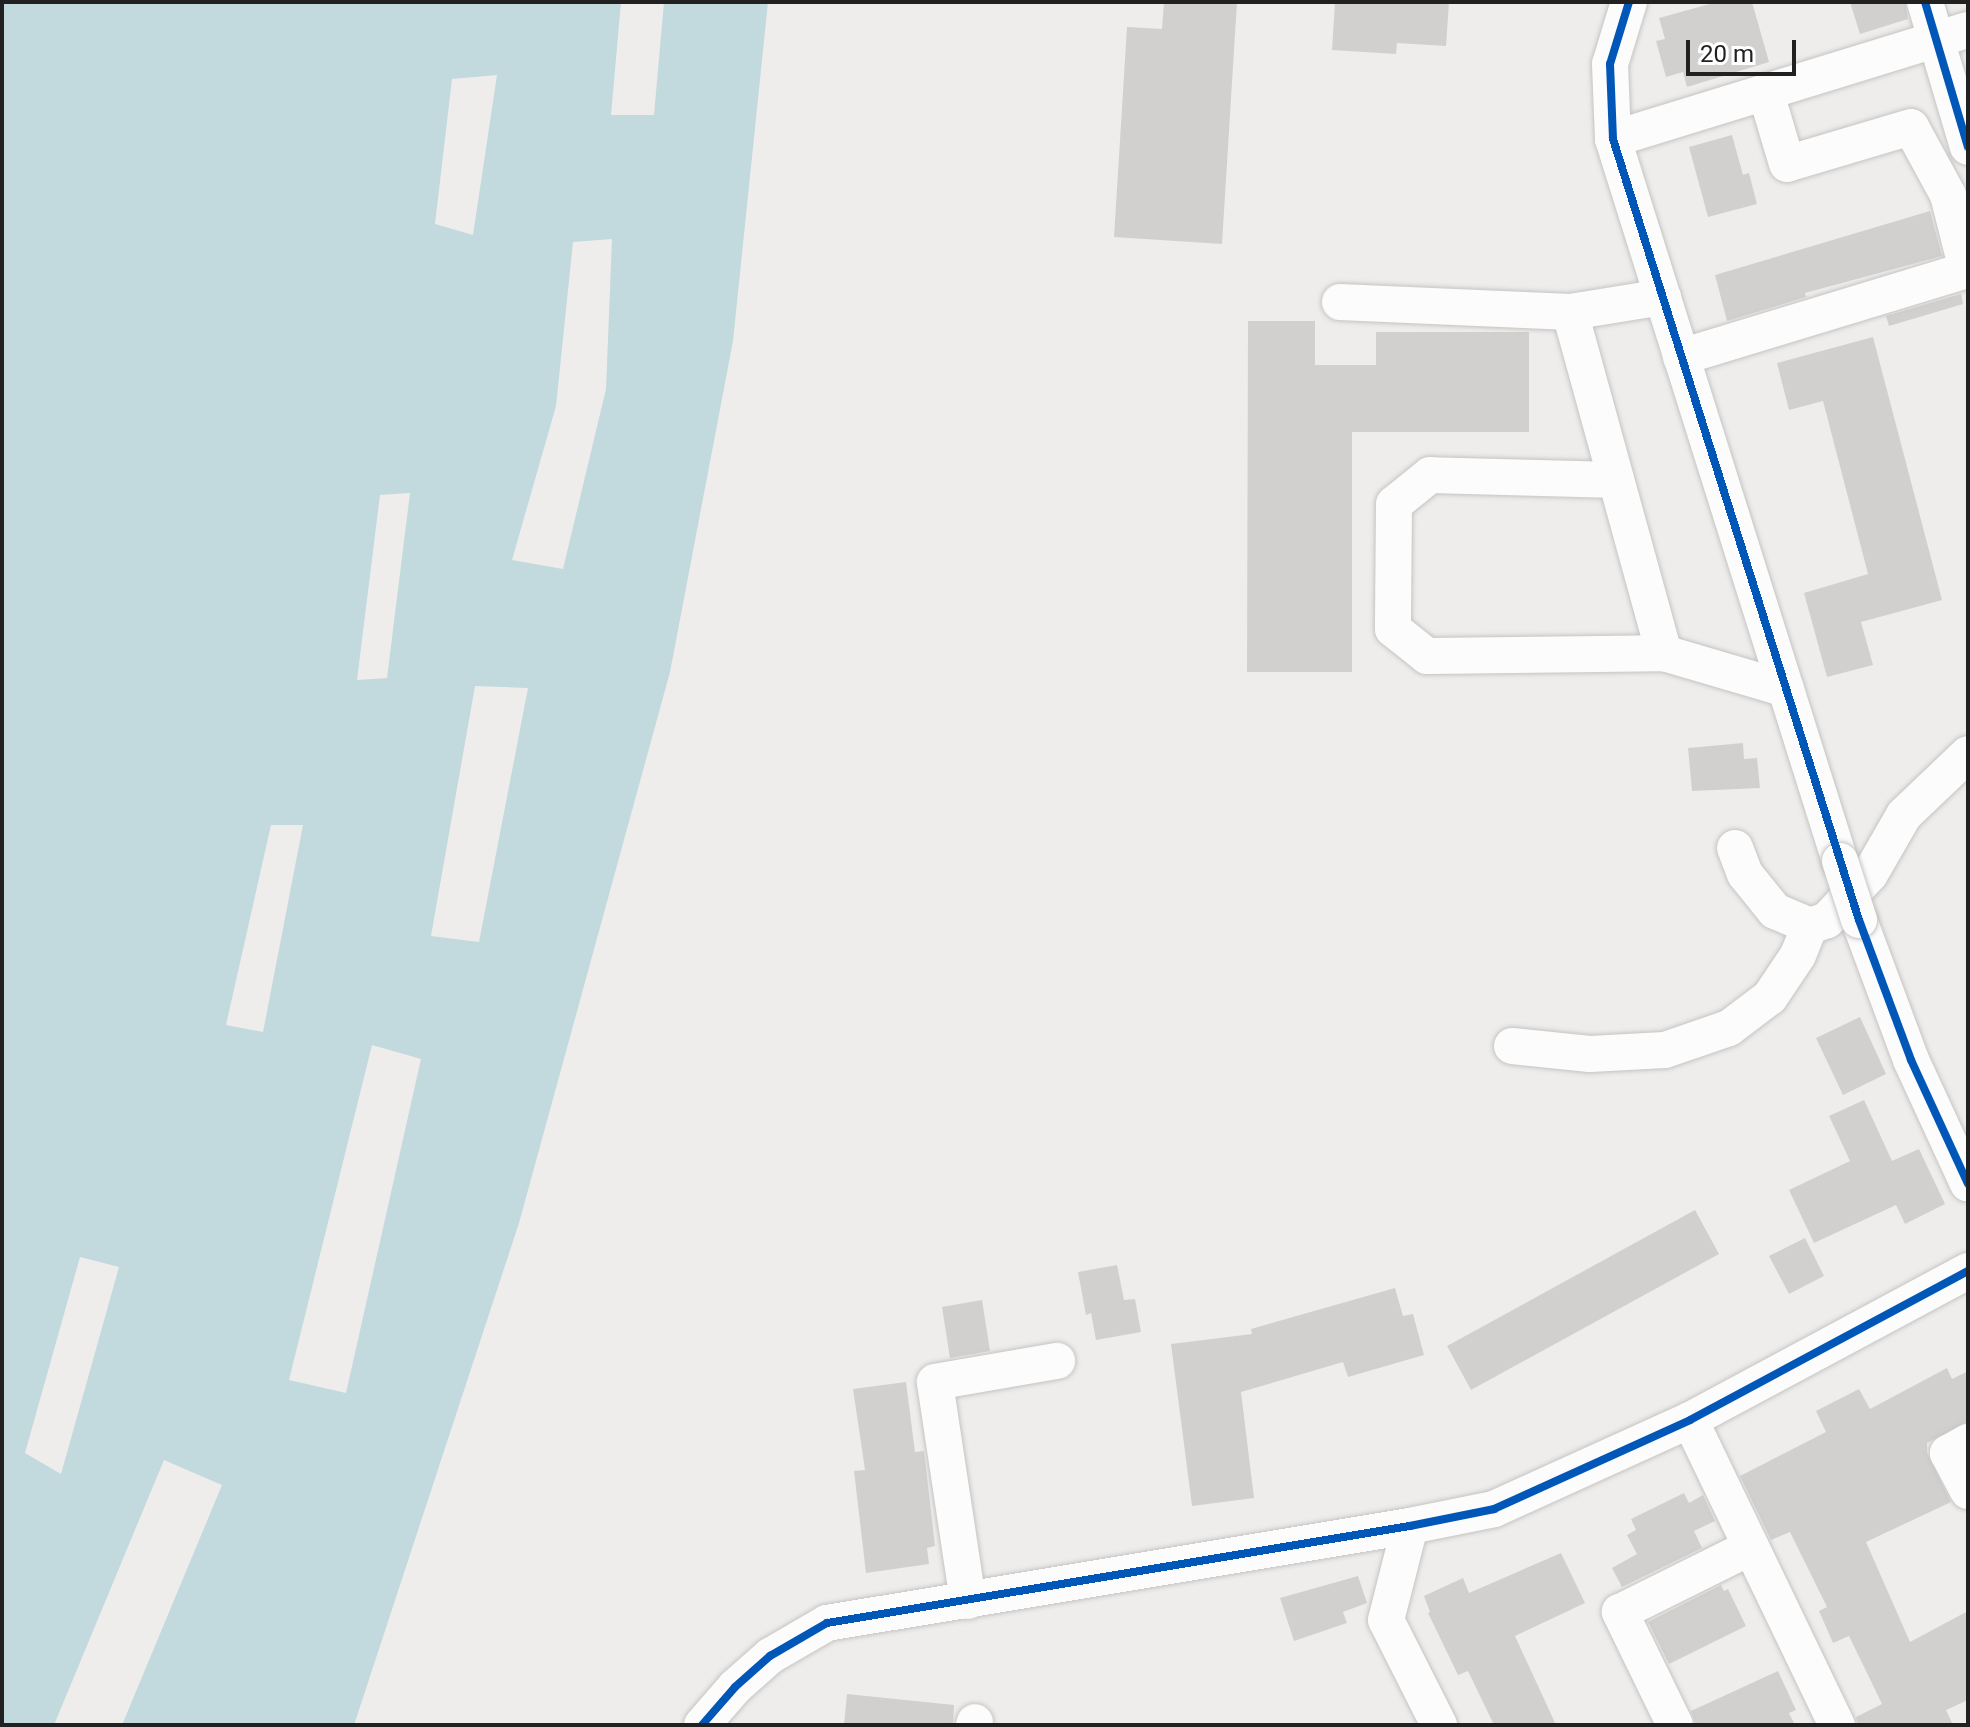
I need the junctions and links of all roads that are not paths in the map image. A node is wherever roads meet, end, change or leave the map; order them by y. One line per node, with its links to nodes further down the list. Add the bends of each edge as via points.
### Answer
1 (1925, 2): 3 (street)
2 (1619, 12): 5 (street, via 1610,64)
3 (1953, 36): 4 (street); 6 (street)
4 (1766, 93): 5 (street); 10 (street, via 1787,164 1911,127 1948,195 1967,270)
5 (1613, 139): 7 (street)
6 (1968, 147)
7 (1663, 297): 9 (street); 10 (street)
8 (1340, 302): 9 (street)
9 (1570, 312): 11 (street)
10 (1681, 357): 13 (street)
11 (1616, 480): 12 (street); 12 (street, via 1430,475 1394,504 1393,629 1427,656)
12 (1664, 653): 13 (street)
13 (1786, 689): 18 (street, bridge, via 1859,920 1911,1060)
14 (1968, 754): 16 (street, via 1904,815 1860,885 1827,920)
15 (1735, 848): 16 (street, via 1745,874 1775,911)
16 (1810, 926): 17 (street, via 1770,997 1729,1028 1665,1050 1590,1054)
17 (1512, 1046)
18 (1968, 1184)
19 (1968, 1271): 21 (street)
20 (1057, 1361): 26 (street, via 935,1382)
21 (1690, 1420): 24 (street, via 1494,1509); 25 (street)
22 (1968, 1442): 23 (street, via 1948,1453)
23 (1968, 1491)
24 (1410, 1526): 26 (street); 28 (street, via 1386,1620)
25 (1751, 1547): 29 (street, via 1620,1612); 30 (street)
26 (968, 1601): 27 (street, via 827,1623 770,1656)
27 (702, 1725)
28 (1439, 1725)
29 (1675, 1725)
30 (1837, 1725)

